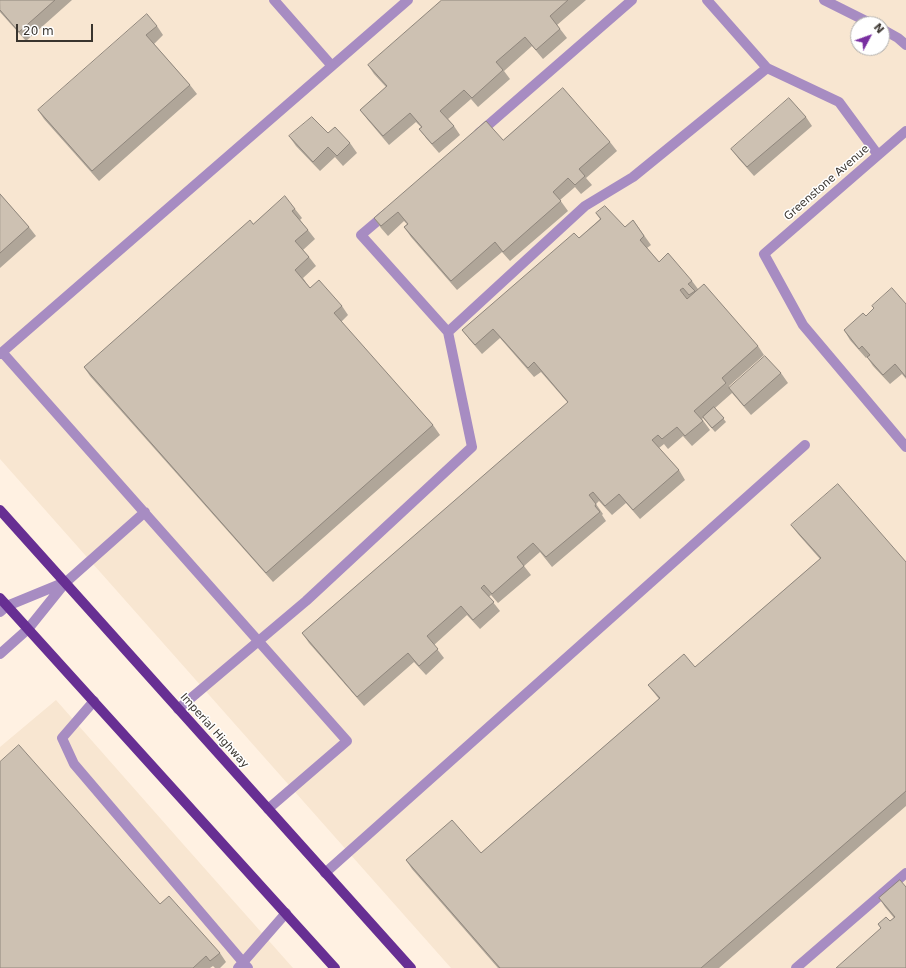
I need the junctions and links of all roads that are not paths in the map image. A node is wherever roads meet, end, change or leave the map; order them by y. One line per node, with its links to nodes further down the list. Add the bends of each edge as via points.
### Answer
1 (274, 0): 9 (street)
2 (408, 0): 9 (street)
3 (632, 0): 12 (street)
4 (707, 0): 10 (street)
5 (824, 0): 6 (street)
6 (856, 16)
7 (890, 34): 8 (street)
8 (906, 45)
9 (332, 66): 16 (street)
10 (767, 68): 13 (street, via 839,102); 15 (street, via 633,177 585,206)
11 (906, 131): 13 (street, Greenstone Avenue)
12 (469, 141)
13 (878, 155): 18 (street, Greenstone Avenue, via 764,254 803,325)
14 (397, 204): 15 (street, via 361,235)
15 (448, 332): 24 (street, via 472,447 306,601)
16 (1, 353): 20 (street)
17 (805, 445): 29 (street)
18 (906, 447)
19 (0, 510): 21 (main road, Imperial Highway)
20 (145, 512): 21 (street); 24 (street)
21 (65, 583): 22 (street); 23 (street); 27 (main road, Imperial Highway)
22 (2, 605): 23 (main road)
23 (28, 629): 25 (street); 26 (main road)
24 (259, 640): 27 (street); 28 (street, via 347,741)
25 (0, 654)
26 (94, 701): 31 (main road); 32 (street, via 62,738 74,764)
27 (178, 709): 28 (main road, Imperial Highway)
28 (268, 809): 29 (main road, Imperial Highway)
29 (325, 873): 34 (main road, Imperial Highway)
30 (906, 873): 35 (street)
31 (286, 913): 32 (street); 33 (main road)
32 (243, 966)
33 (335, 968)
34 (411, 968)
35 (796, 968)

